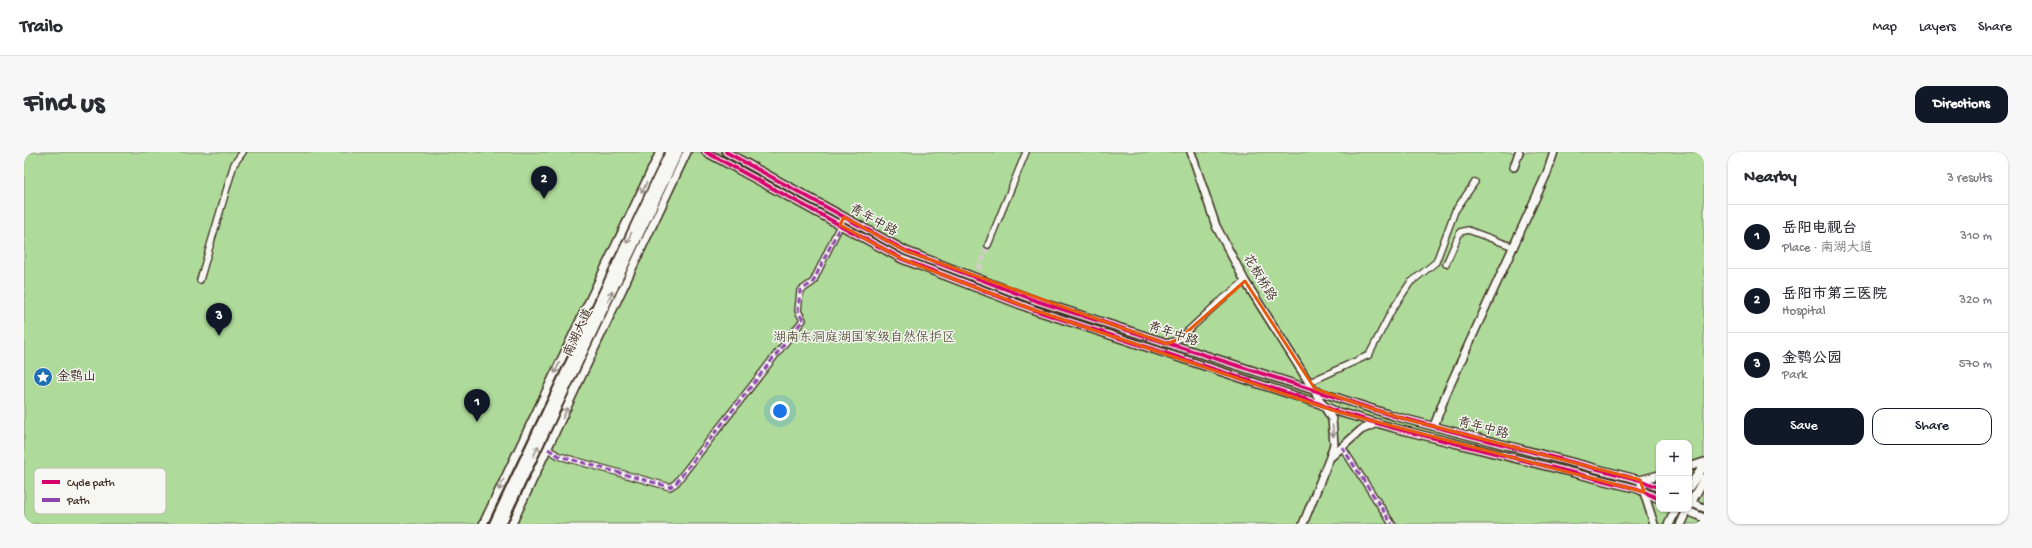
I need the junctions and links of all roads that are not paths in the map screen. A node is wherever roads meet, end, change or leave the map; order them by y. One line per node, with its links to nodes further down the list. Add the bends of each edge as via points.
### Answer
1 (243, 152): 19 (street, via 234,164)
2 (660, 152): 47 (main road, one-way to 47)
3 (670, 152): 48 (main road, 南湖大道, one-way to 48)
4 (678, 152): 49 (main road, 南湖大道, one-way to 4)
5 (687, 152): 28 (main road, one-way to 5)
6 (706, 152): 15 (main road, 青年中路)
7 (726, 152): 14 (main road, 青年中路)
8 (1026, 152): 16 (street)
9 (1191, 152): 20 (main road, 花板桥路, via 1216,226)
10 (1519, 152): 12 (main road)
11 (1554, 152): 17 (main road)
12 (1514, 167)
13 (1475, 182): 22 (street, via 1455,211 1436,262 1410,283 1392,310 1369,355)
14 (844, 217): 15 (street); 21 (main road, 青年中路, via 906,251 1037,301)
15 (840, 225): 24 (main road, 青年中路, via 902,259 1027,307); 28 (street, via 813,282 800,291 798,311 803,320 670,487 559,456)
16 (988, 245)
17 (1514, 247): 18 (street, via 1468,230 1460,232); 26 (main road, via 1446,394)
18 (1446, 264)
19 (200, 280)
20 (1245, 281): 21 (street, via 1218,302 1180,339); 22 (main road, 花板桥路)
21 (1167, 344): 23 (main road, 青年中路)
22 (1310, 382): 23 (main road, 花板桥路)
23 (1315, 389): 24 (main road, 花板桥路); 26 (main road, 青年中路, via 1394,416)
24 (1325, 406): 25 (main road, 青年中路); 29 (main road, 花板桥路, one-way to 29, via 1332,419 1334,444)
25 (1377, 423): 27 (main road, via 1361,430); 38 (main road, 青年中路)
26 (1434, 426): 35 (main road, 青年中路)
27 (1342, 447): 29 (main road); 52 (street)
28 (548, 449): 50 (main road)
29 (1330, 457): 51 (main road, 花板桥路)
30 (1704, 462): 31 (main road)
31 (1692, 465)
32 (1704, 466): 36 (main road)
33 (1656, 476): 35 (main road)
34 (1704, 479): 40 (main road)
35 (1640, 480): 37 (main road, 青年中路); 38 (main road)
36 (1692, 483)
37 (1656, 487)
38 (1644, 492): 39 (main road, 青年中路); 53 (main road)
39 (1656, 498)
40 (1692, 499)
41 (1692, 506): 42 (main road)
42 (1704, 508)
43 (1692, 509): 46 (main road)
44 (1675, 512): 54 (main road)
45 (1686, 512): 55 (main road)
46 (1704, 518)
47 (483, 524)
48 (494, 524)
49 (501, 524)
50 (512, 524)
51 (1303, 524)
52 (1392, 524)
53 (1654, 524)
54 (1669, 524)
55 (1681, 524)

